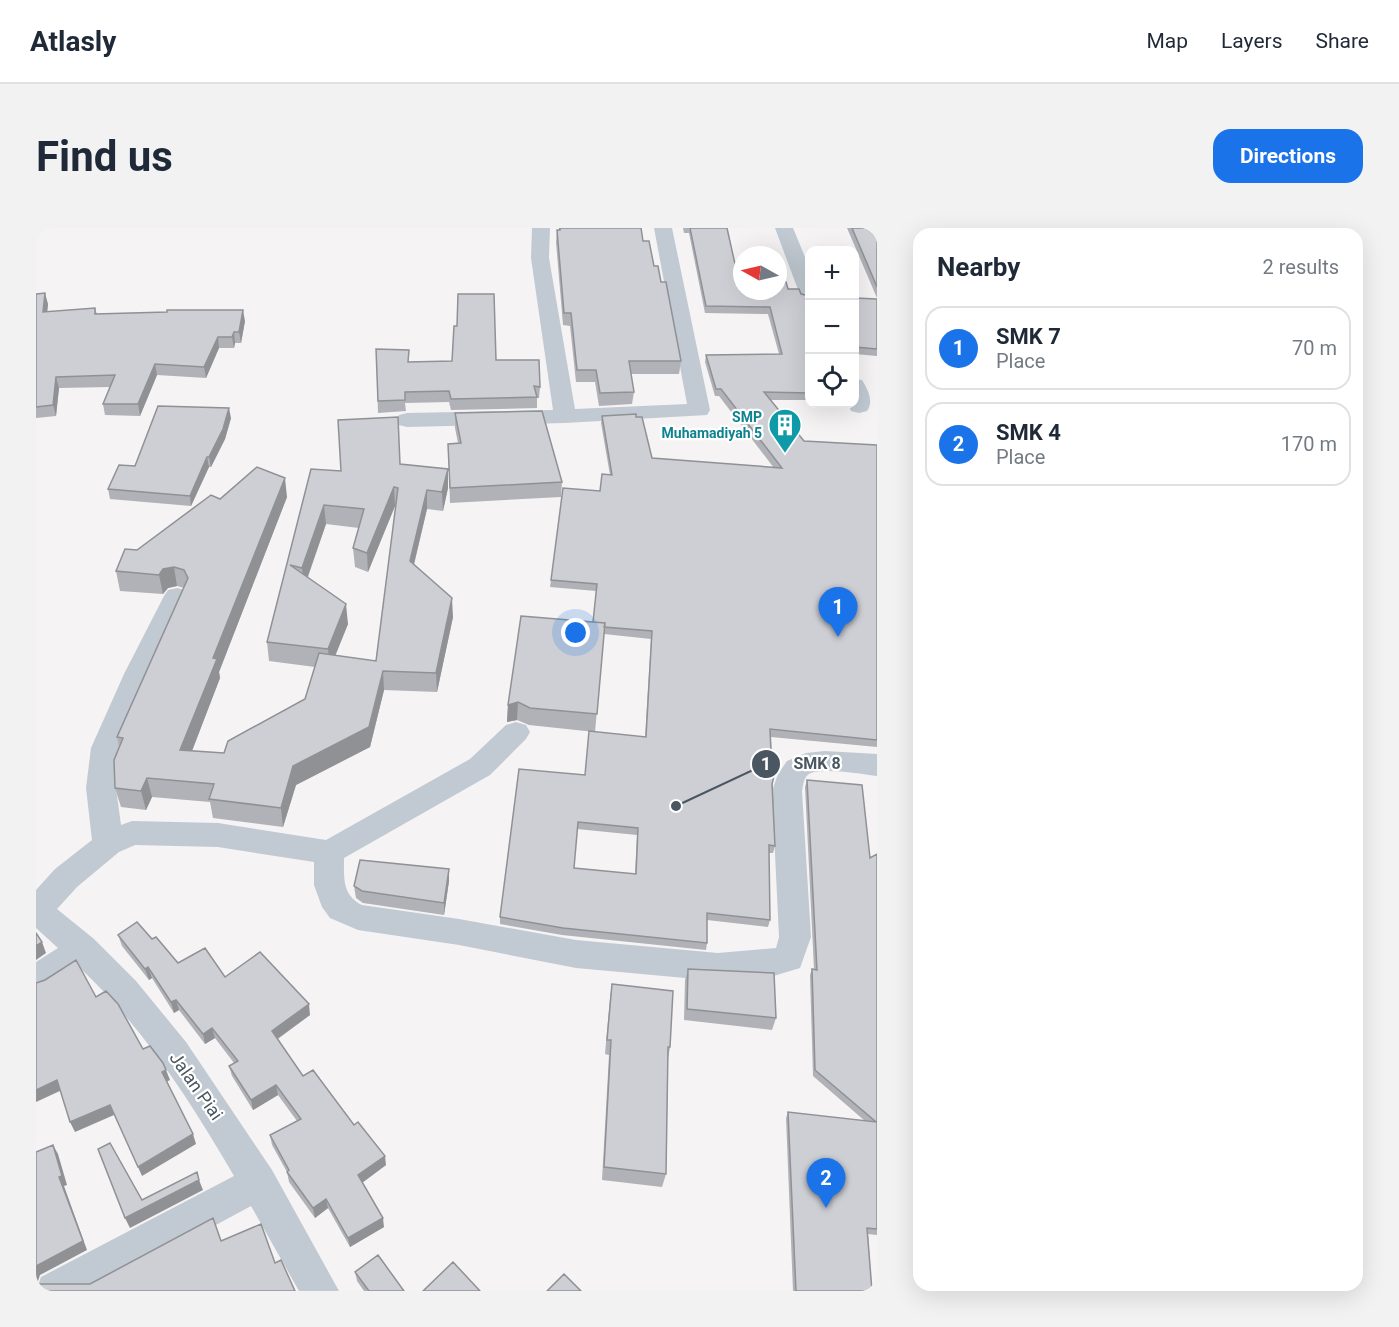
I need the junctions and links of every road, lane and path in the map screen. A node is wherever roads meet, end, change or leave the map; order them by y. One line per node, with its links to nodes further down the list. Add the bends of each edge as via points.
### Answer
1 (541, 228): 5 (street, via 540,258)
2 (663, 228): 5 (street, via 699,410)
3 (784, 228): 4 (street)
4 (805, 282)
5 (565, 416): 6 (street)
6 (407, 420)
7 (177, 596): 10 (street, via 105,747 101,788)
8 (516, 732): 11 (street, via 480,767)
9 (877, 765): 11 (street, via 816,762 801,764 792,774 787,791 795,937 789,958 767,964 718,967 576,954 358,917 341,909 333,898)
10 (108, 844): 11 (street, via 132,833 153,832 218,835); 12 (street, via 66,878)
11 (329, 852)
12 (37, 910): 13 (street, Jalan Piai)
13 (83, 949): 14 (street); 15 (street, Jalan Piai, via 149,1019 208,1099)
14 (36, 979)
15 (259, 1182): 16 (street); 17 (street, Jalan Piai)
16 (55, 1291)
17 (320, 1291)

